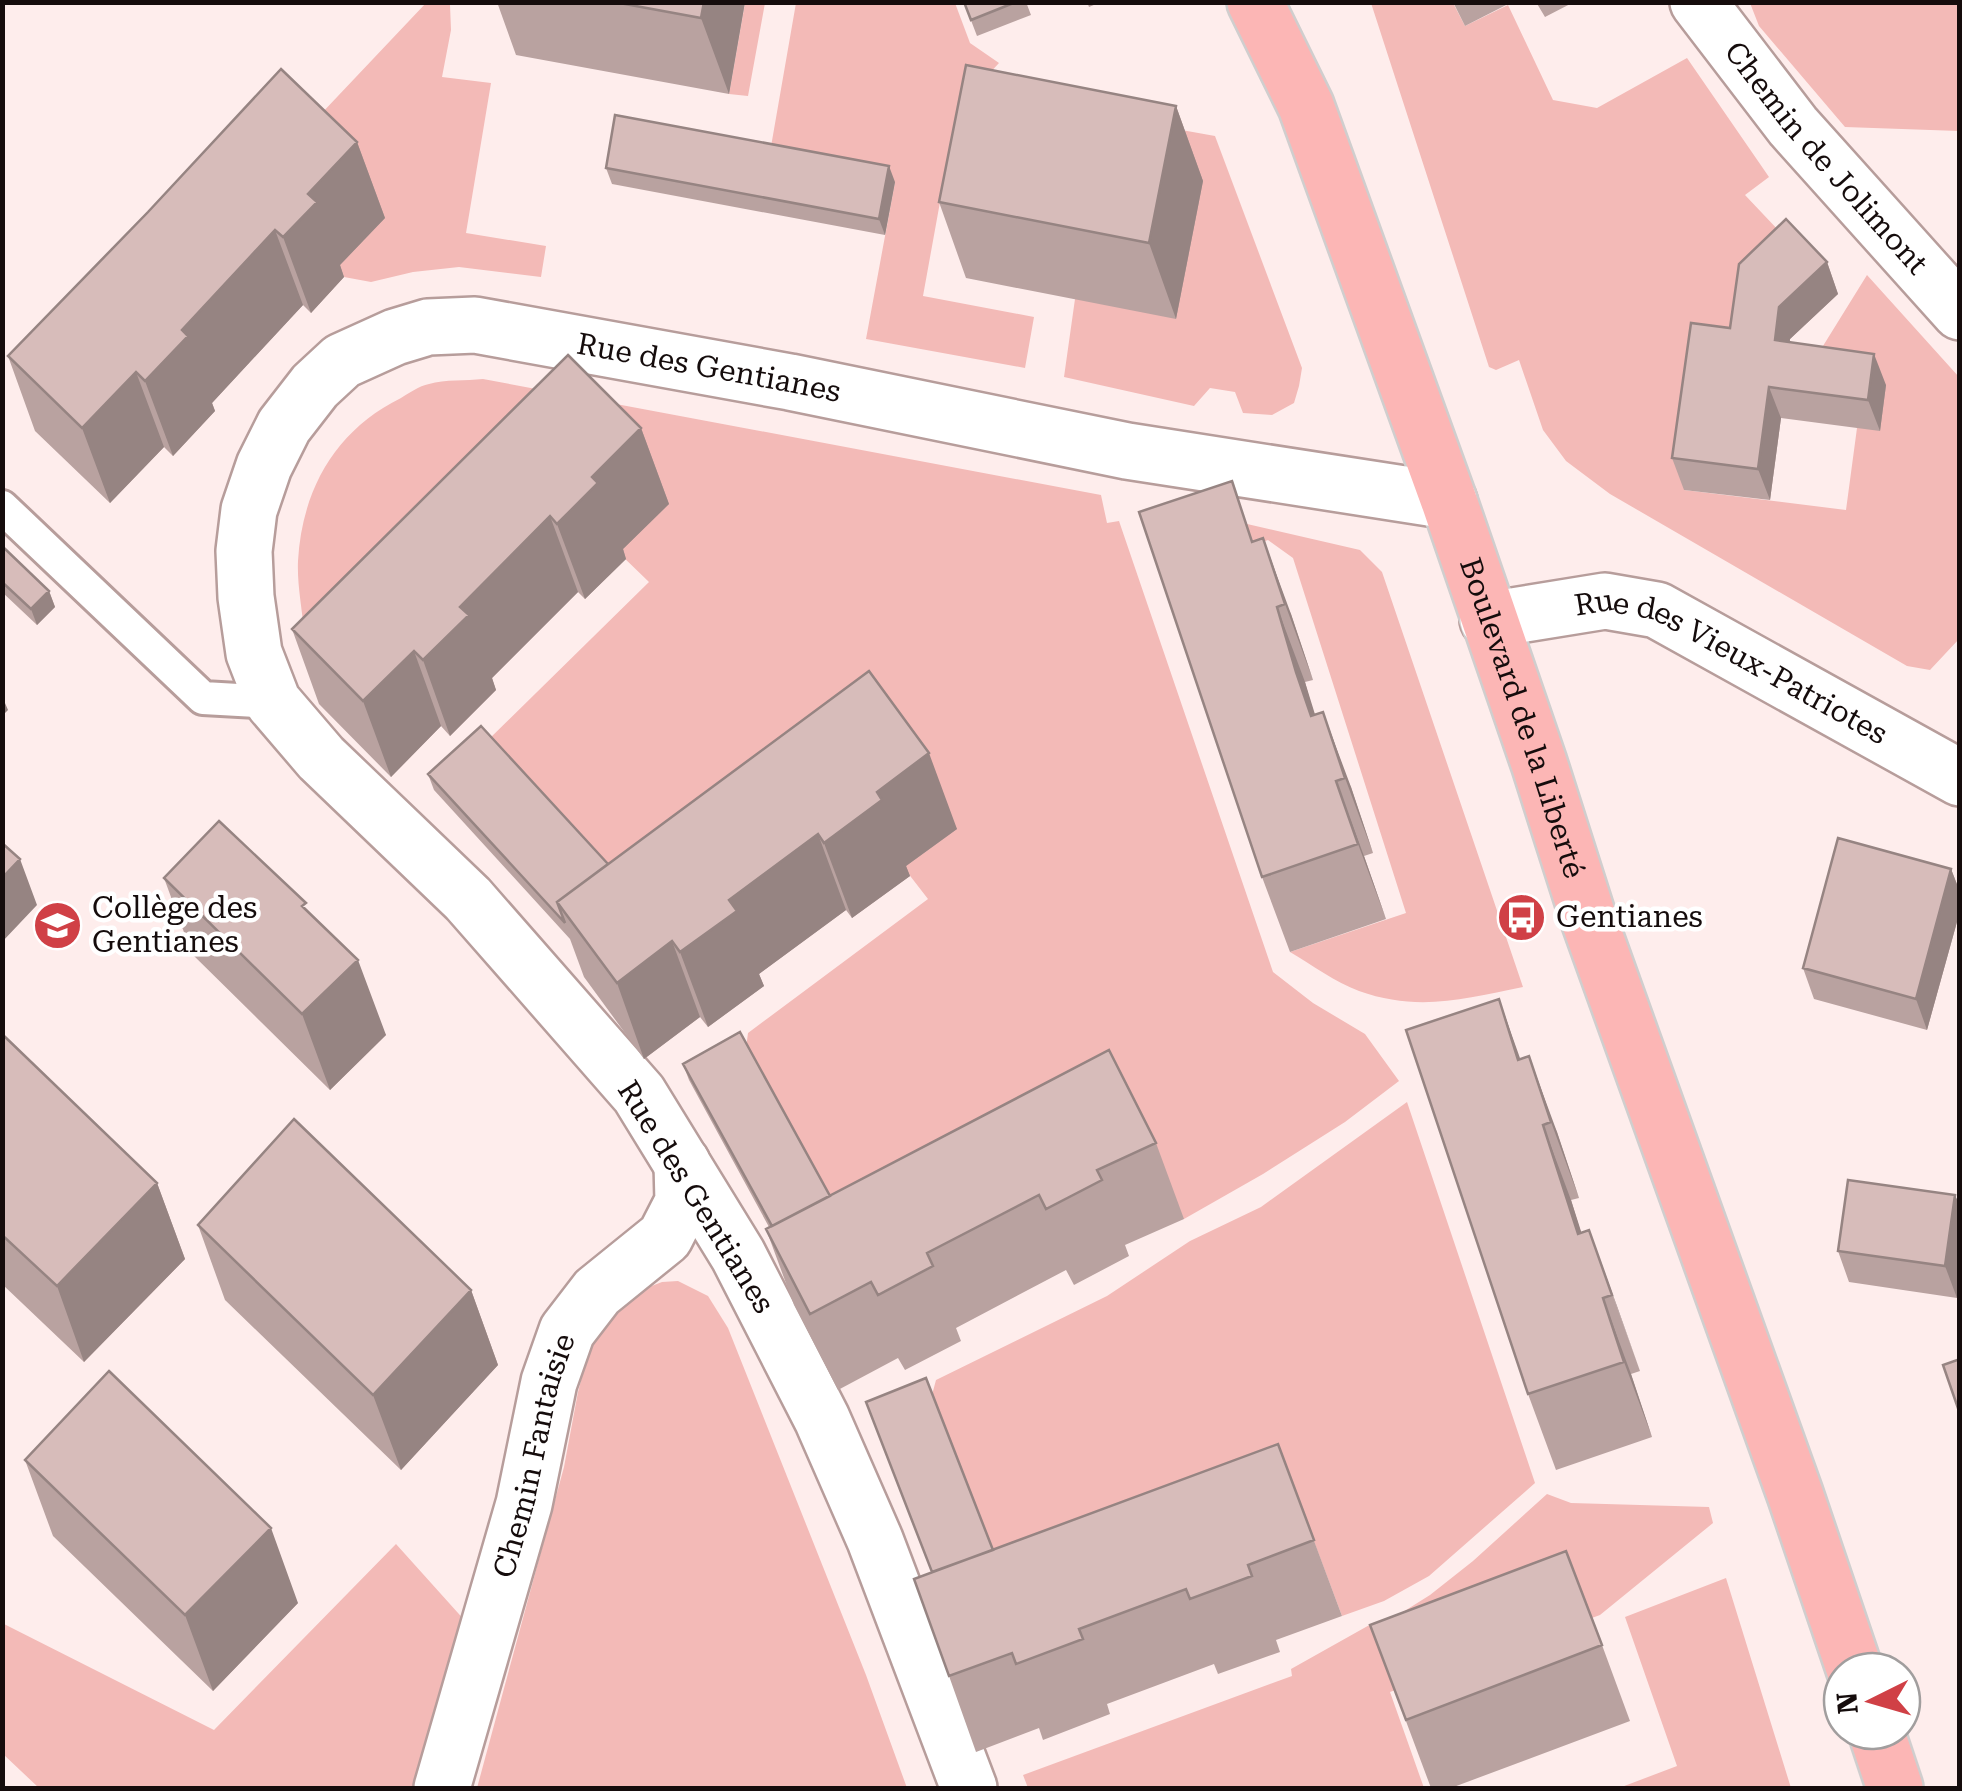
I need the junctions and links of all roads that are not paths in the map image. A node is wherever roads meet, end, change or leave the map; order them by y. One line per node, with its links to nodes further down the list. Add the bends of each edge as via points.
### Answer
1 (1255, 2): 4 (main road, Boulevard de la Liberté)
2 (1283, 2): 4 (main road, Boulevard de la Liberté)
3 (1698, 2): 5 (street, Chemin de Jolimont, via 1793,126)
4 (1306, 106): 6 (main road, Boulevard de la Liberté)
5 (1960, 312)
6 (1449, 502): 8 (main road, Boulevard de la Liberté); 9 (street, Rue des Gentianes, via 1127,451 544,336 475,325 428,327 342,362 284,426 264,466 248,510 244,566 254,653)
7 (2, 507): 9 (lane, via 203,698)
8 (1488, 620): 10 (street, Rue des Vieux-Patriotes, via 1605,601 1658,610); 12 (main road, Boulevard de la Liberté)
9 (274, 702): 11 (street, Rue des Gentianes, via 321,758 480,913 639,1094)
10 (1960, 778)
11 (682, 1163): 14 (street, Chemin Fantaisie, via 683,1202 665,1237 596,1292 568,1330 548,1382 524,1504); 15 (street, Rue des Gentianes, via 738,1254 822,1419 876,1540)
12 (1848, 1651)
13 (1883, 1751): 16 (main road)
14 (442, 1788)
15 (969, 1788)
16 (1895, 1788)

